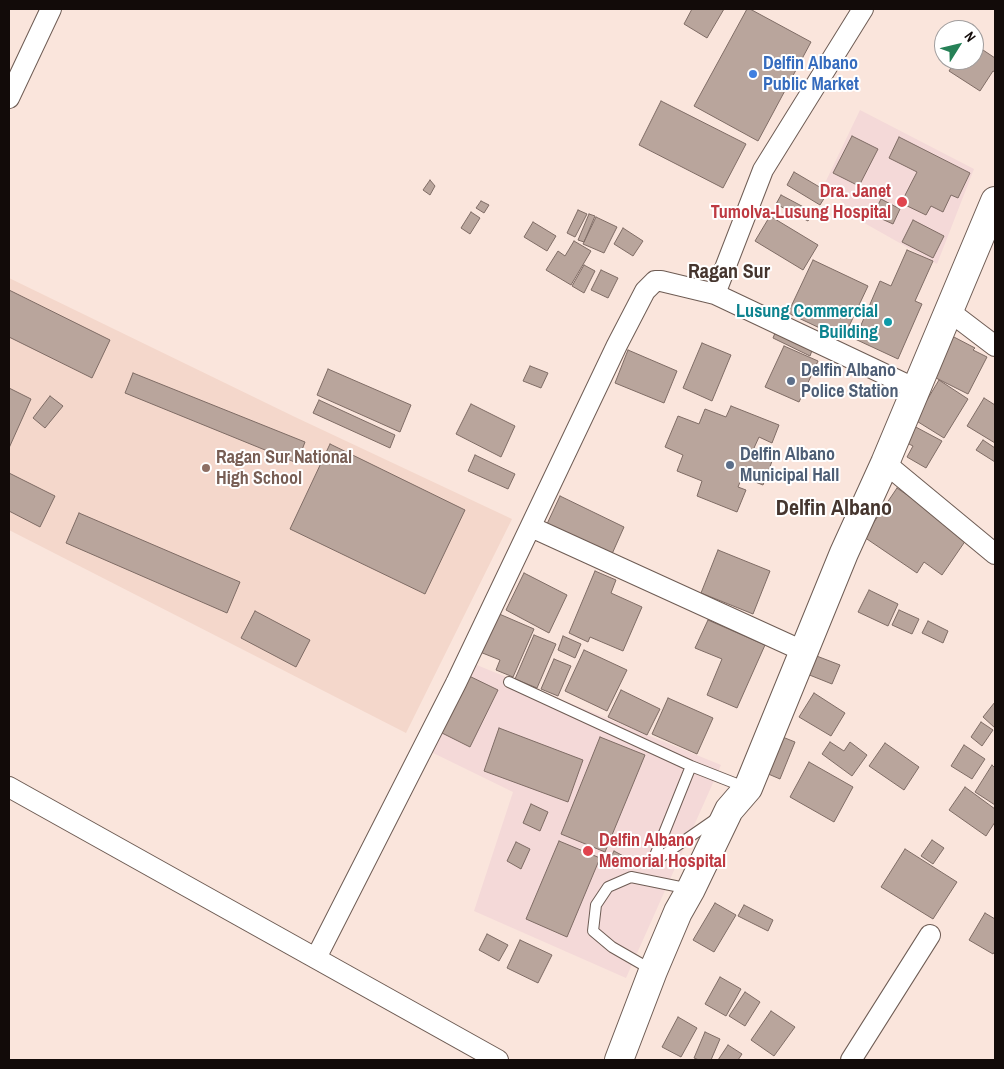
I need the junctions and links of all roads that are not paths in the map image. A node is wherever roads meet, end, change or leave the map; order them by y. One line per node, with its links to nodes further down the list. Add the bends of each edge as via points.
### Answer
1 (51, 9): 3 (street)
2 (863, 9): 5 (street, via 763,170)
3 (9, 98)
4 (995, 201): 6 (street)
5 (715, 294): 8 (street); 10 (street, via 661,280 645,291)
6 (949, 311): 7 (street); 8 (street)
7 (995, 346)
8 (916, 389): 9 (street)
9 (885, 463): 11 (street); 12 (street)
10 (531, 527): 12 (street); 20 (street, via 456,683)
11 (995, 554)
12 (803, 652): 16 (street)
13 (509, 682): 14 (lane)
14 (691, 766): 16 (lane); 17 (lane, via 652,863)
15 (9, 788): 20 (street)
16 (748, 788): 17 (street)
17 (729, 810): 18 (street)
18 (691, 889): 21 (street); 21 (lane, via 631,877 608,887 596,905 594,931 612,947)
19 (930, 935): 24 (street)
20 (316, 958): 22 (street)
21 (653, 971): 23 (street)
22 (498, 1060)
23 (619, 1060)
24 (851, 1060)

